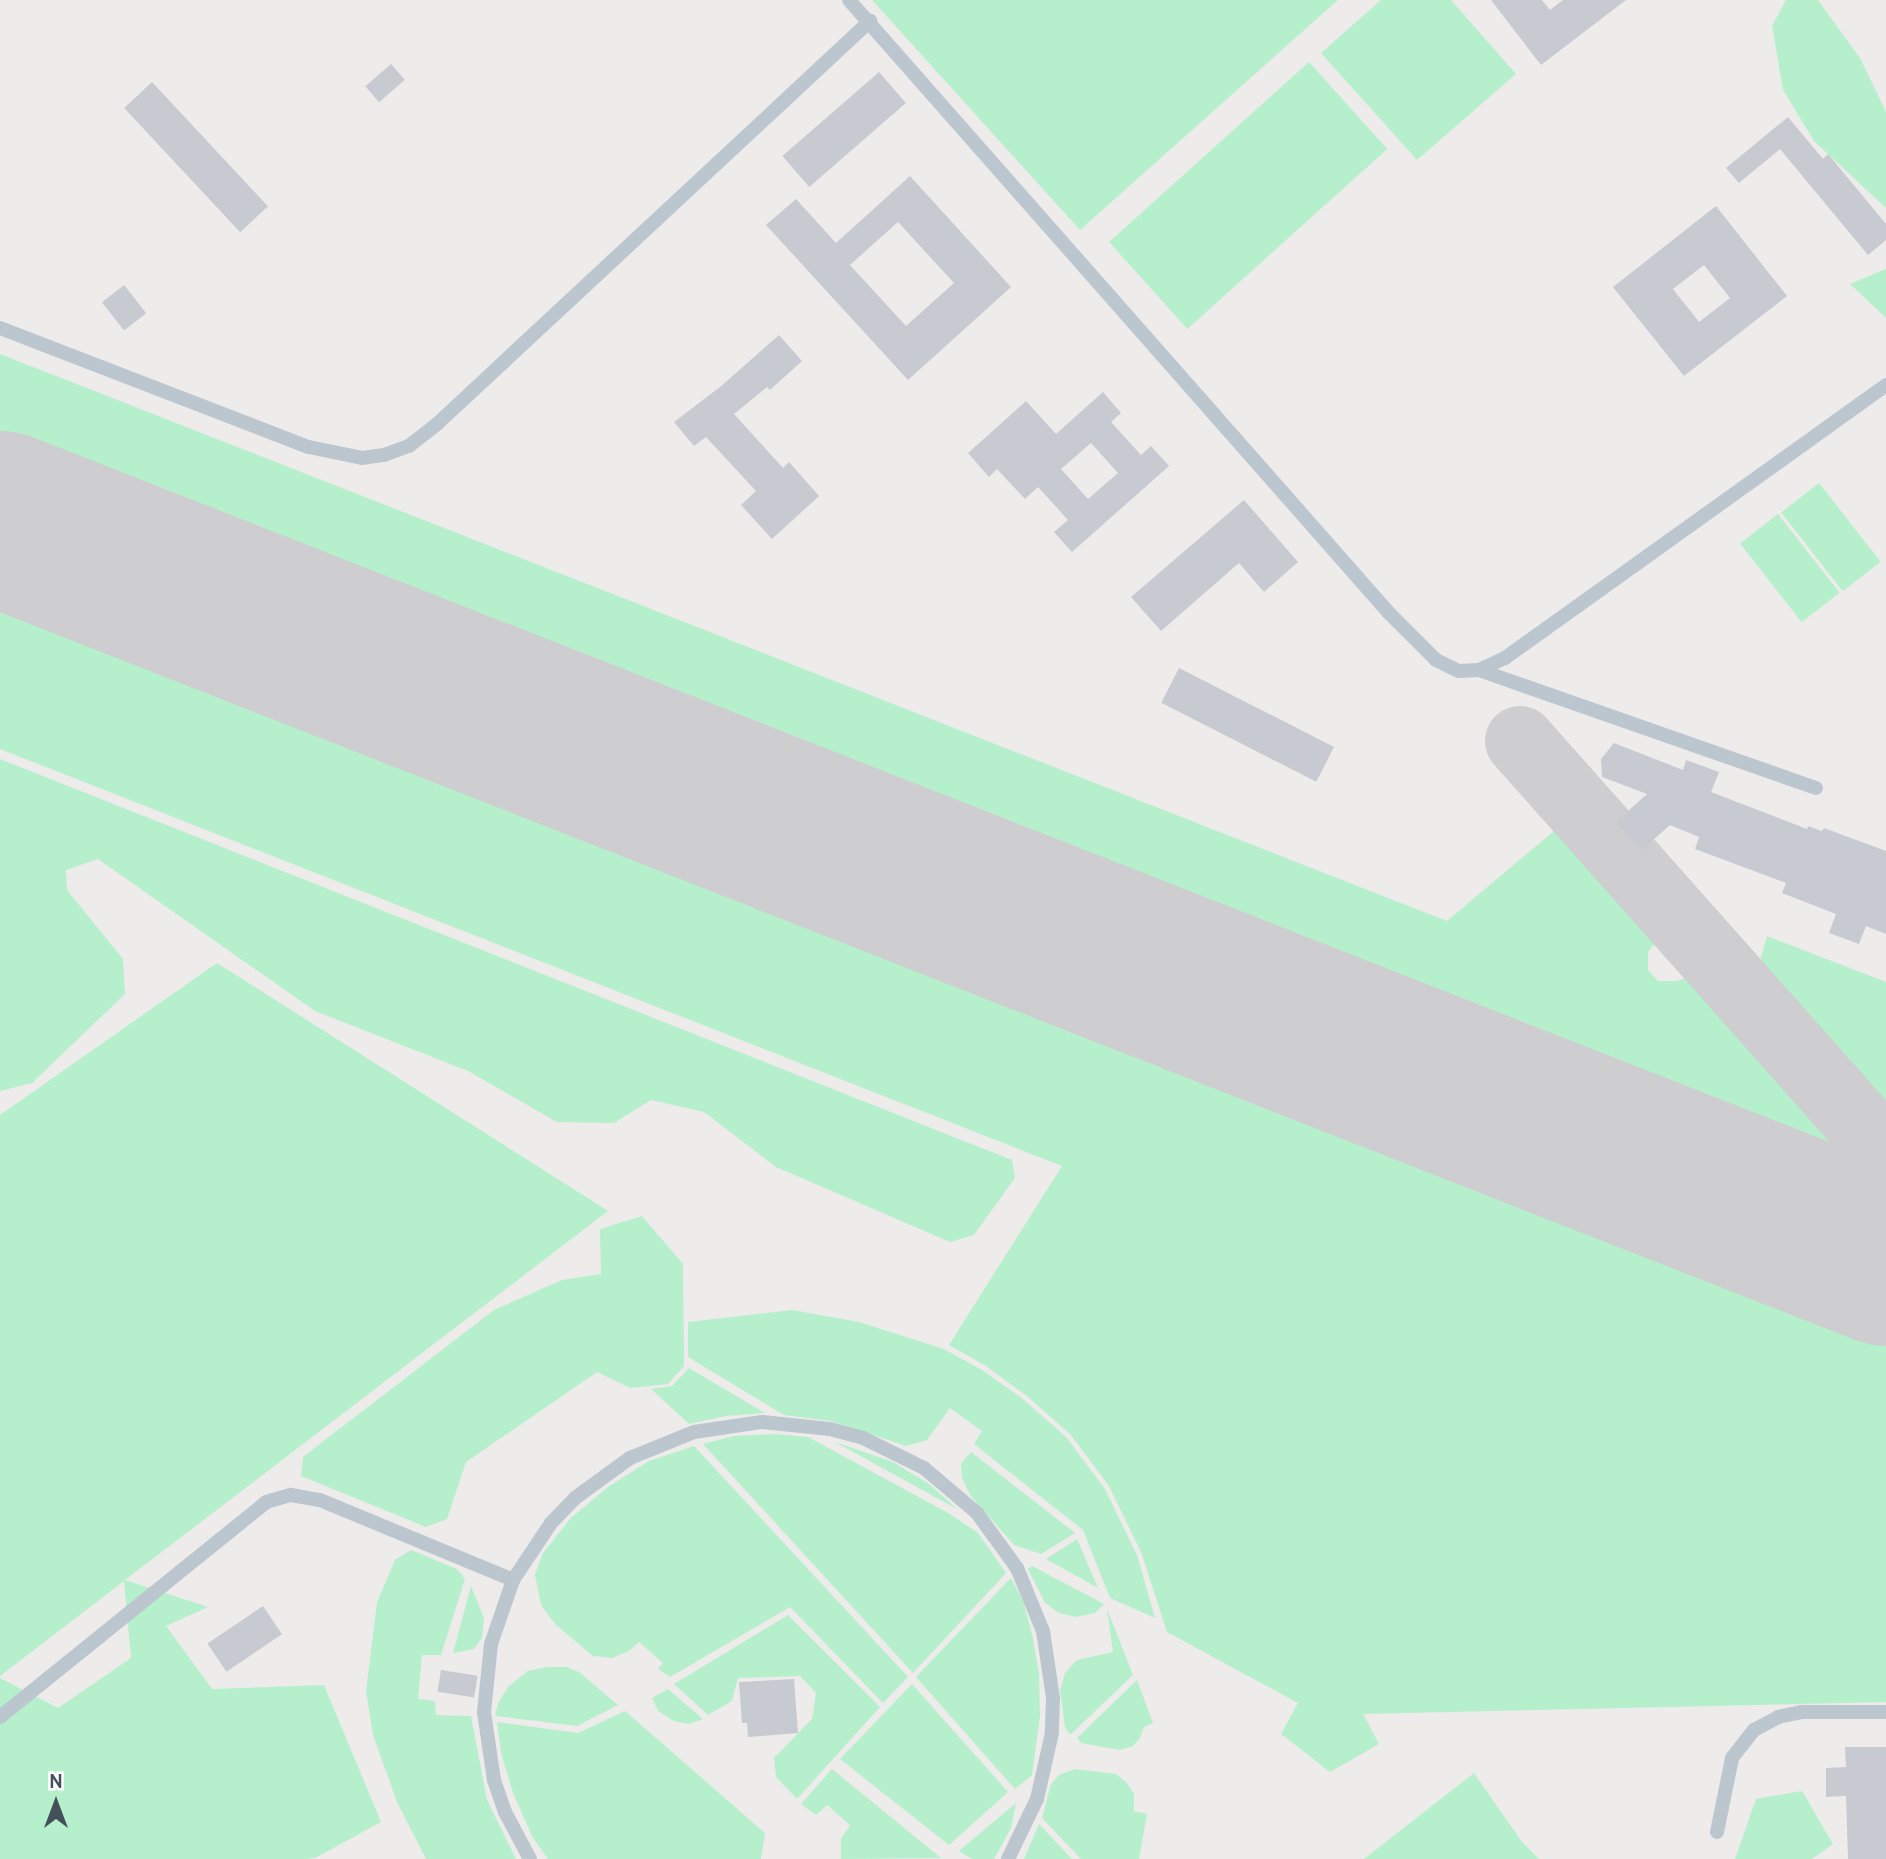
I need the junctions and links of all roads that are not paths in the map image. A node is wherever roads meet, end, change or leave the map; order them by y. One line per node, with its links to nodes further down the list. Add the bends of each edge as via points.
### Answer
1 (849, 0): 2 (lane)
2 (870, 21): 3 (lane, via 437,424 409,446 384,455 348,456 309,447); 5 (lane, via 1389,613 1436,660 1458,671)
3 (0, 328)
4 (1886, 385): 5 (lane, via 1559,622 1505,659)
5 (1479, 670): 6 (lane)
6 (1816, 788)
7 (513, 1580): 9 (lane, via 320,1500 291,1495 279,1498 266,1502); 11 (lane, via 491,1644 484,1712 494,1780); 12 (lane, via 551,1523 583,1491 630,1458 694,1432 762,1422 830,1429 863,1438 924,1468 952,1489 999,1539 1032,1599 1050,1664 1052,1733 1046,1766 1037,1799)
8 (1886, 1712): 10 (lane, via 1802,1712 1778,1717 1754,1730 1732,1758)
9 (0, 1717)
10 (1717, 1832)
11 (530, 1859)
12 (1008, 1859)

